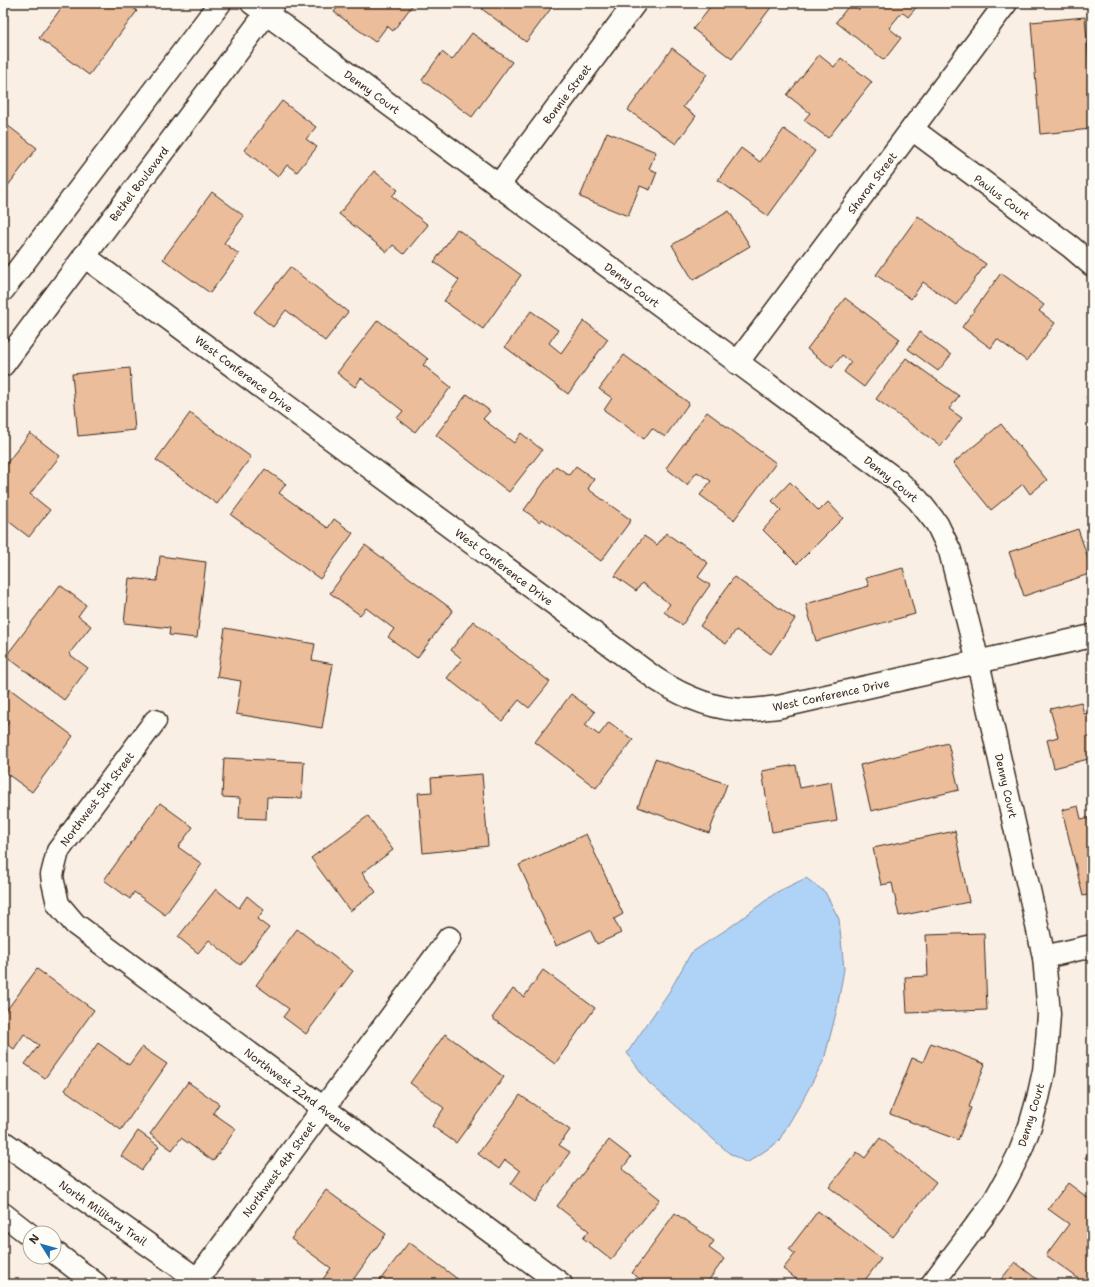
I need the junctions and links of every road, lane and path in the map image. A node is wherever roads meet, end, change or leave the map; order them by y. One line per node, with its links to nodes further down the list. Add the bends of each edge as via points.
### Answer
1 (220, 3): 9 (street)
2 (635, 3): 6 (street, Bonnie Street)
3 (1006, 3): 5 (street, Sharon Street)
4 (264, 7): 6 (street, Denny Court); 7 (street, Bethel Boulevard)
5 (912, 129): 8 (street, Paulus Court); 10 (street, Sharon Street)
6 (498, 186): 10 (street, Denny Court)
7 (84, 256): 11 (street, Bethel Boulevard); 13 (street, West Conference Drive, via 675,691 703,703 725,708 778,708)
8 (1092, 265)
9 (3, 290)
10 (737, 363): 13 (street, Denny Court, via 898,481 918,500 937,524 950,551)
11 (3, 365)
12 (1092, 636): 13 (street, West Conference Drive)
13 (978, 662): 18 (street, Denny Court)
14 (155, 721): 15 (street, Northwest 5th Street, via 58,851)
15 (52, 882): 19 (street, Northwest 22nd Avenue, via 58,904 75,924)
16 (449, 938): 19 (street, Northwest 4th Street)
17 (1092, 946): 18 (street)
18 (1044, 957): 27 (street, Denny Court, via 1049,1014 1047,1042 1044,1071 1030,1126 1020,1152 993,1203)
19 (323, 1108): 24 (street, Northwest 4th Street); 26 (street, Northwest 22nd Avenue)
20 (3, 1142): 24 (street, North Military Trail)
21 (3, 1214): 22 (street)
22 (22, 1228)
23 (62, 1258): 25 (street)
24 (199, 1283)
25 (96, 1284)
26 (561, 1284)
27 (932, 1284)

